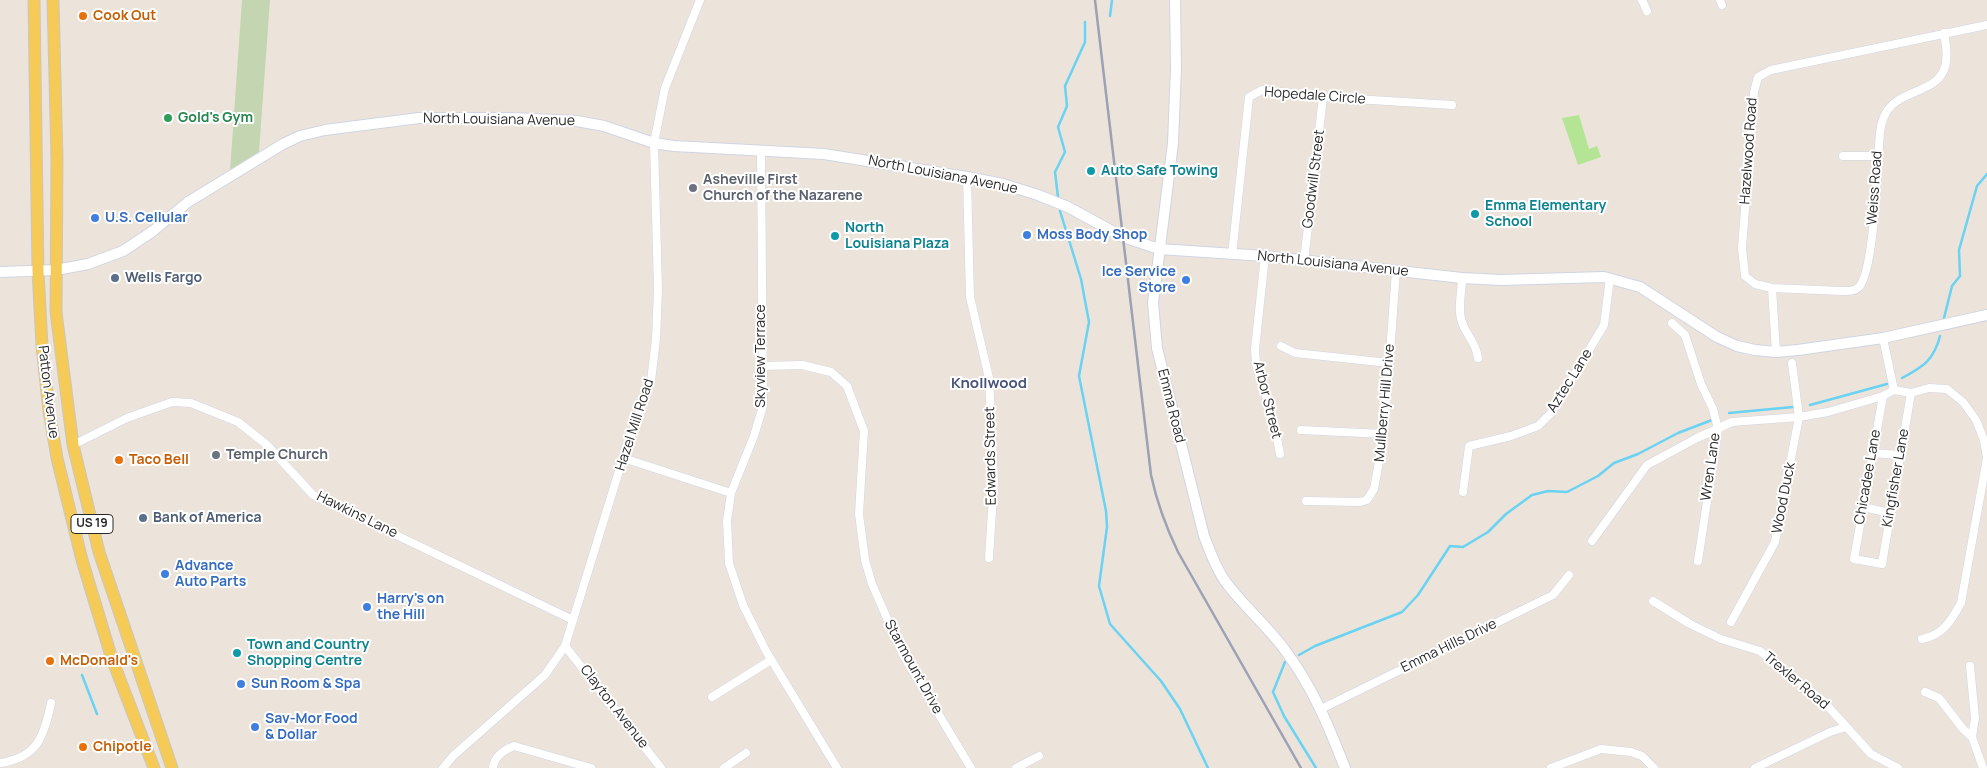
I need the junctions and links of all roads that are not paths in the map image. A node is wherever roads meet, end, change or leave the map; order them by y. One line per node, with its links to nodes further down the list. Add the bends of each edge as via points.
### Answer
1 (34, 0): 21 (main road, Patton Avenue / US 19)
2 (53, 0): 20 (main road, Patton Avenue / US 19)
3 (700, 0): 11 (street, Hazel Mill Road, via 665,88)
4 (1175, 0): 16 (street, Emma Road, via 1173,143)
5 (1642, 0): 6 (street)
6 (1648, 11)
7 (1987, 25): 8 (street, Hazelwood Road)
8 (1944, 34): 14 (street, Weiss Road, via 1947,57 1944,70 1934,83 1892,103 1881,121); 26 (street, Hazelwood Road, via 1771,70 1758,77 1754,92 1742,248 1745,276 1755,284)
9 (1324, 97): 10 (street, Hopedale Circle); 17 (street, Hopedale Circle, via 1262,90 1248,96); 19 (street, Goodwill Street)
10 (1452, 106)
11 (654, 143): 12 (street, North Louisiana Avenue); 20 (street, North Louisiana Avenue, via 604,126 577,121 513,118 418,118 325,130 283,144 188,202 124,251 88,264); 47 (street, Hazel Mill Road, via 658,288 656,338 651,381)
12 (761, 151): 15 (street, North Louisiana Avenue, via 830,154); 35 (street, Skyview Terrace)
13 (1843, 156): 14 (street)
14 (1878, 156): 26 (street, Weiss Road, via 1872,234 1866,272 1859,287 1852,291)
15 (968, 177): 16 (street, North Louisiana Avenue, via 1038,195 1079,212 1122,236); 54 (street, Edwards Street, via 970,296 989,378 994,481)
16 (1159, 249): 17 (street, North Louisiana Avenue); 68 (street, Emma Road, via 1153,303 1157,348 1204,536 1225,581 1286,650)
17 (1232, 255): 18 (street, North Louisiana Avenue)
18 (1265, 256): 19 (street, North Louisiana Avenue); 45 (street, Arbor Street, via 1256,364)
19 (1304, 261): 22 (street, North Louisiana Avenue)
20 (56, 270): 21 (street, North Louisiana Avenue); 43 (main road, Patton Avenue / US 19, via 56,312)
21 (38, 271): 23 (street, North Louisiana Avenue); 74 (main road, Patton Avenue / US 19, via 42,346 57,458 82,560 112,658)
22 (1396, 271): 24 (street, North Louisiana Avenue); 33 (street, Mullberry Hill Drive)
23 (0, 272)
24 (1462, 278): 25 (street, North Louisiana Avenue); 32 (street, via 1461,320 1476,347)
25 (1610, 278): 31 (street, North Louisiana Avenue, via 1640,288 1717,337 1737,346); 48 (street, Aztec Lane, via 1604,325 1552,412 1538,426 1469,446)
26 (1772, 288): 31 (street)
27 (1987, 315): 29 (street, North Louisiana Avenue)
28 (1672, 323): 40 (street, Wren Lane, via 1685,335)
29 (1883, 338): 31 (street, North Louisiana Avenue); 36 (street)
30 (1281, 346): 33 (street, via 1295,353)
31 (1776, 352)
32 (1478, 358)
33 (1389, 363): 42 (street, Mullberry Hill Drive)
34 (1792, 363): 39 (street, Wood Duck)
35 (762, 366): 49 (street, Skyview Terrace, via 763,406); 82 (street, Starmount Drive, via 802,365 831,372 848,386 864,432 859,514 865,560 872,584 904,655)
36 (1894, 390): 37 (street); 38 (street)
37 (1911, 393): 46 (street, Kingfisher Lane); 61 (street, via 1929,388 1947,389 1963,402 1976,420 1984,440 1986,458 1961,603 1949,624 1933,637)
38 (1883, 396): 39 (street); 44 (street, Chicadee Lane)
39 (1799, 417): 40 (street, via 1732,422); 60 (street, Wood Duck, via 1776,542)
40 (1718, 429): 53 (street, via 1647,465); 55 (street, Wren Lane)
41 (1301, 430): 42 (street)
42 (1384, 434): 50 (street, Mullberry Hill Drive, via 1374,489 1368,500)
43 (73, 445): 59 (street, Hawkins Lane, via 128,418 172,402 191,403 238,422 267,445 313,496); 75 (main road, Patton Avenue / US 19, via 99,552)
44 (1872, 453): 46 (street); 51 (street, Chicadee Lane)
45 (1280, 454)
46 (1900, 455): 52 (street, Kingfisher Lane)
47 (623, 458): 49 (street); 59 (street, Hazel Mill Road)
48 (1463, 492)
49 (731, 493): 63 (street, Skyview Terrace, via 727,520 729,563 744,605)
50 (1306, 501)
51 (1863, 508): 52 (street); 56 (street, Chicadee Lane, via 1854,559)
52 (1890, 513): 56 (street, Kingfisher Lane)
53 (1592, 540)
54 (989, 558)
55 (1698, 561)
56 (1882, 564)
57 (1569, 575): 68 (street, Emma Hills Drive, via 1553,595)
58 (1653, 602): 69 (street, Trexler Road, via 1721,639 1760,651 1823,701)
59 (573, 620): 62 (street, Hazel Mill Road)
60 (1731, 622)
61 (1922, 639)
62 (565, 646): 76 (street, Hazel Mill Road, via 545,675); 79 (street, Clayton Avenue)
63 (771, 660): 66 (street); 81 (street, Skyview Terrace)
64 (1970, 666): 70 (street, via 1974,718)
65 (1924, 692): 70 (street, via 1939,698 1963,730)
66 (712, 697)
67 (51, 703): 73 (street, via 40,742 15,761)
68 (1321, 710): 84 (street, Emma Road)
69 (1846, 727): 87 (street); 88 (street, Trexler Road, via 1871,754)
70 (1972, 736): 89 (street)
71 (746, 753): 80 (street)
72 (1039, 756): 83 (street)
73 (0, 762)
74 (154, 768)
75 (172, 768)
76 (443, 768)
77 (493, 768): 78 (street, via 494,761 504,750 514,746)
78 (591, 768)
79 (661, 768)
80 (724, 768)
81 (837, 768)
82 (971, 768)
83 (1016, 768)
84 (1345, 768)
85 (1551, 768): 86 (street, via 1601,750 1631,752 1642,756)
86 (1654, 768)
87 (1754, 768)
88 (1898, 768)
89 (1983, 768)

